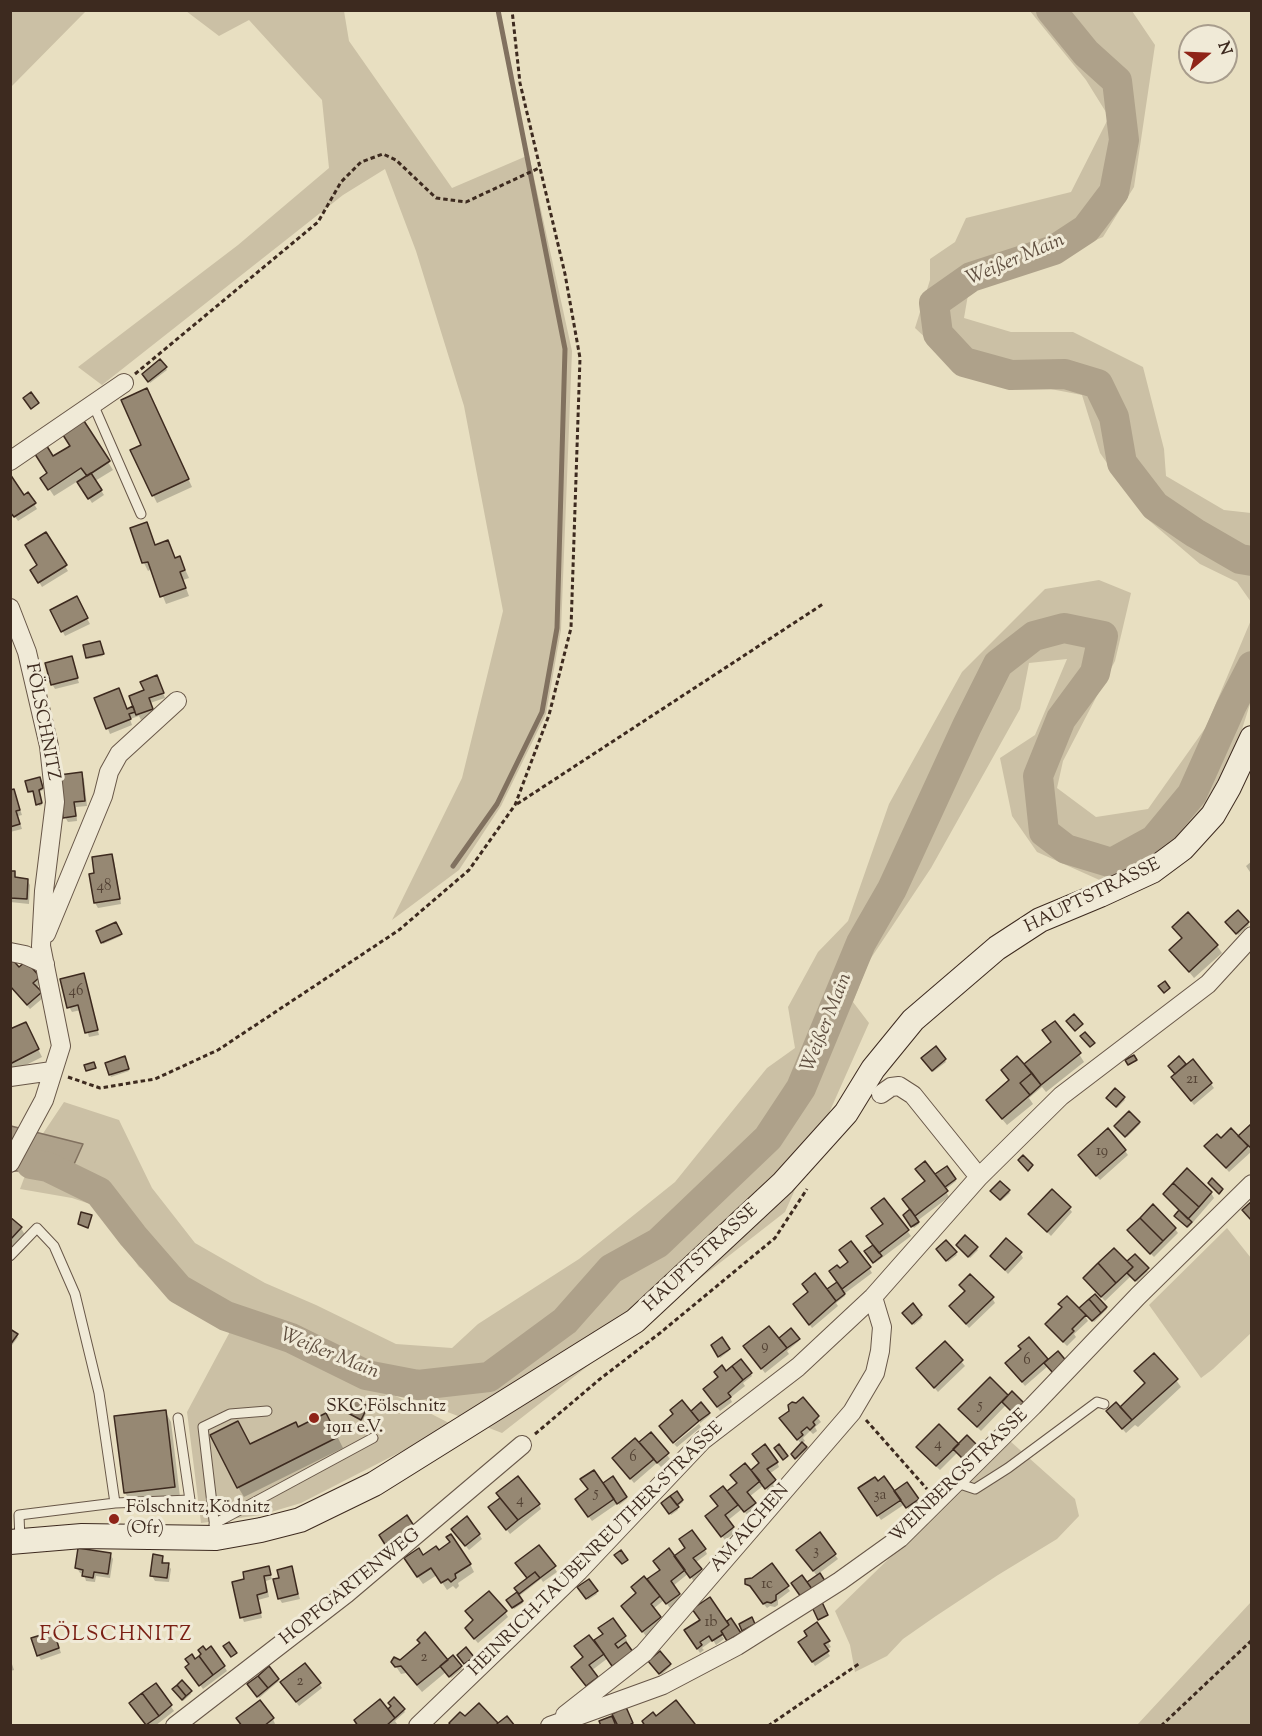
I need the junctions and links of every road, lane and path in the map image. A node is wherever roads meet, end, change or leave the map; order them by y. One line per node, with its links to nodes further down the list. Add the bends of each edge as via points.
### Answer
1 (512, 10): 2 (path, via 520,83)
2 (539, 168): 3 (path, via 466,202 436,198 396,160 383,154 361,162 341,182 318,222); 11 (path, via 565,274 580,358 572,616 549,715)
3 (124, 383): 4 (street)
4 (93, 404): 5 (street); 6 (lane)
5 (10, 461)
6 (141, 514)
7 (823, 604): 11 (path)
8 (10, 608): 14 (street, FÖLSCHNITZ, via 27,652 47,736 55,802 44,891)
9 (177, 701): 14 (street, via 119,754 109,772)
10 (1251, 738): 32 (main road, HAUPTSTRASSE, via 1213,814 1184,848 1152,871 1040,920 997,948 913,1020 873,1069 846,1113 783,1184 634,1322 374,1484 300,1520 261,1530)
11 (515, 805): 15 (path, via 469,870 399,930 218,1050 154,1079 100,1088)
12 (1251, 936): 19 (street, HEINRICH-TAUBENREUTHER-STRASSE, via 1208,984 1061,1096)
13 (10, 952): 14 (street)
14 (43, 955): 15 (street, FÖLSCHNITZ, via 61,1046)
15 (52, 1071): 16 (street); 18 (street, FÖLSCHNITZ, via 45,1100)
16 (10, 1077)
17 (881, 1094): 19 (street, via 899,1086 913,1095)
18 (10, 1163)
19 (979, 1177): 22 (street, HEINRICH-TAUBENREUTHER-STRASSE)
20 (1251, 1184): 29 (street, WEINBERGSTRASSE)
21 (10, 1256): 31 (lane, via 36,1228 54,1246 75,1294 99,1392)
22 (873, 1297): 24 (street, AM AICHEN, via 882,1327 880,1351 875,1373); 37 (street, HEINRICH-TAUBENREUTHER-STRASSE, via 798,1367 703,1440 579,1571)
23 (1104, 1404): 29 (lane, via 1097,1401 975,1489)
24 (855, 1407): 30 (path); 38 (street, AM AICHEN, via 644,1653)
25 (267, 1411): 32 (lane, via 230,1414 203,1427)
26 (178, 1418): 31 (lane, via 190,1500)
27 (373, 1438): 32 (lane)
28 (522, 1445): 36 (street, HOPFGARTENWEG, via 346,1594)
29 (957, 1483): 30 (street, WEINBERGSTRASSE)
30 (938, 1502): 38 (street, WEINBERGSTRASSE, via 900,1538 840,1581 737,1646 663,1685)
31 (115, 1503): 33 (lane, via 19,1515)
32 (215, 1531): 33 (main road, HAUPTSTRASSE)
33 (15, 1542)
34 (1251, 1640): 40 (path)
35 (860, 1663): 39 (path)
36 (175, 1725)
37 (418, 1725)
38 (552, 1725)
39 (768, 1725)
40 (1161, 1725)

